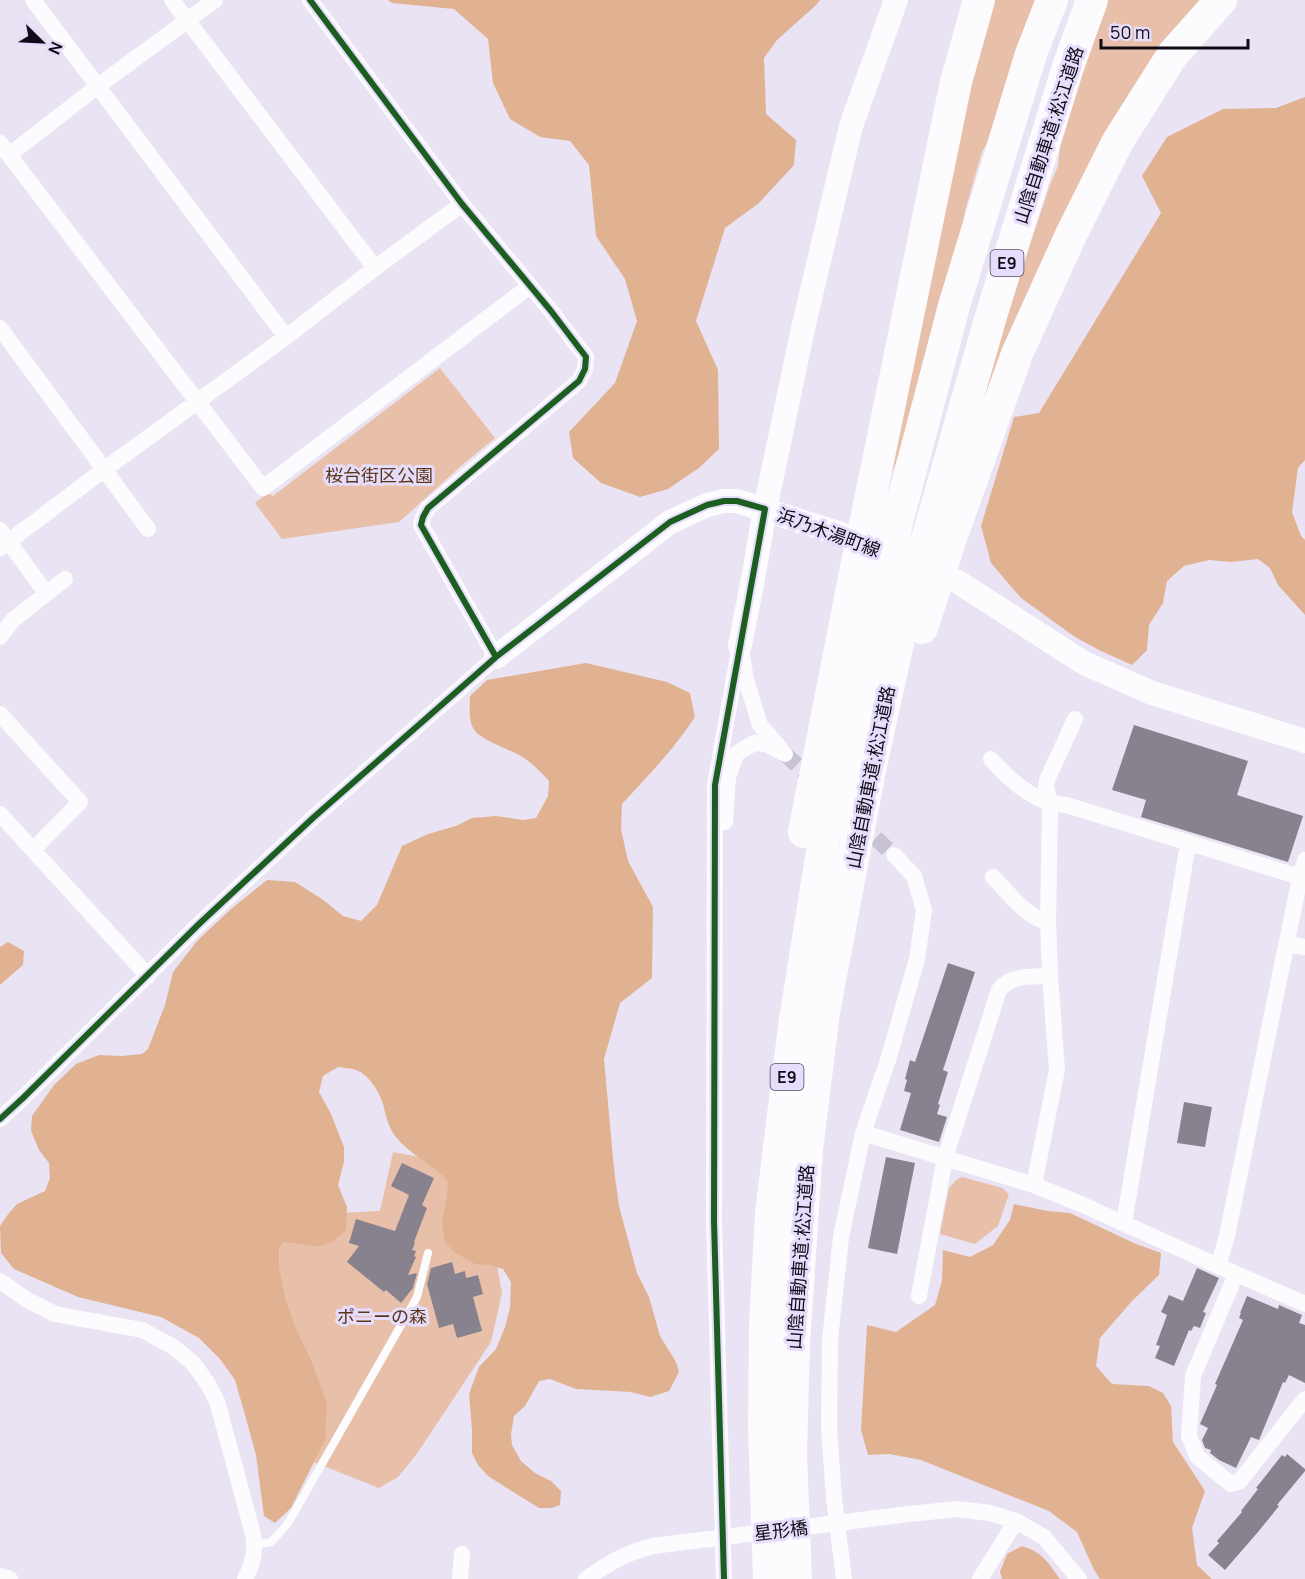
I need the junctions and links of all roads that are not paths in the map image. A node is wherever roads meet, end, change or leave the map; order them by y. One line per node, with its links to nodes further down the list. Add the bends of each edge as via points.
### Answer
1 (33, 0): 11 (street)
2 (172, 0): 10 (street)
3 (214, 0): 10 (street)
4 (310, 0): 13 (street)
5 (896, 0): 20 (main road, 浜乃木湯町線, via 851,126)
6 (979, 0): 25 (highway, via 956,82 869,507)
7 (1052, 0): 25 (highway, 山陰自動車道;松江道路 / E9, via 954,306 898,519)
8 (1092, 0): 22 (highway, 山陰自動車道;松江道路 / E9, via 994,304)
9 (1221, 0): 22 (highway, via 1173,54 1118,141 1017,354)
10 (187, 21): 11 (street); 14 (street)
11 (98, 86): 12 (street); 17 (street)
12 (5, 149): 18 (street)
13 (462, 204): 14 (street); 15 (street)
14 (375, 268): 17 (street)
15 (530, 286): 18 (street, via 263,488); 29 (street, via 586,357 585,369 579,381 428,508 421,525)
16 (0, 328): 19 (street)
17 (286, 337): 18 (street)
18 (197, 402): 19 (street)
19 (105, 469): 21 (street); 23 (street)
20 (765, 509): 28 (main road); 29 (main road, via 724,501 670,522); 32 (main road, 浜乃木湯町線, via 847,536 958,582 1084,663 1152,693)
21 (148, 529)
22 (940, 533): 25 (highway, 山陰自動車道;松江道路 / E9)
23 (3, 540): 26 (street)
24 (65, 579): 26 (street)
25 (894, 589): 59 (highway, 山陰自動車道;松江道路 / E9, via 870,770 824,1012 807,1150); 61 (highway, 山陰自動車道;松江道路, via 804,836 776,1061)
26 (46, 594): 27 (street, via 13,620)
27 (0, 637)
28 (740, 645): 42 (street, via 715,785); 42 (street, via 760,725 785,754 766,744 754,743 737,753 728,777)
29 (496, 657): 46 (street, via 314,817)
30 (0, 714): 37 (street, via 80,802)
31 (1075, 719): 34 (street, via 1047,780)
32 (1305, 741)
33 (991, 759): 34 (street, via 1021,788)
34 (1050, 803): 36 (street); 43 (street)
35 (0, 814): 37 (street)
36 (1188, 844): 41 (street); 52 (street)
37 (33, 850): 46 (street)
38 (894, 855): 49 (street, via 914,876 924,910 917,959)
39 (1305, 860): 41 (street)
40 (993, 877): 43 (street, via 1026,910)
41 (1300, 877): 44 (street)
42 (715, 882): 71 (street, via 714,1221)
43 (1048, 922): 47 (street)
44 (1286, 944): 45 (street); 54 (street)
45 (1305, 947)
46 (148, 976): 48 (street)
47 (1050, 976): 50 (street, via 1012,979 999,990); 51 (street, via 1057,1070)
48 (0, 1119)
49 (863, 1133): 50 (street); 76 (street, via 842,1237 830,1340 829,1428)
50 (945, 1158): 51 (street); 57 (street)
51 (1034, 1185): 52 (street)
52 (1124, 1223): 54 (street)
53 (428, 1253): 63 (lane, via 417,1297 294,1513 271,1542)
54 (1218, 1266): 55 (street)
55 (1236, 1274): 58 (street); 60 (street, via 1193,1376 1189,1436 1197,1456 1231,1484 1239,1482)
56 (0, 1281): 63 (street, via 55,1314 142,1330 193,1363 217,1401)
57 (919, 1296)
58 (1305, 1304)
59 (794, 1342): 74 (highway, 山陰自動車道;松江道路 / E9, via 791,1455); 75 (highway)
60 (1305, 1399)
61 (764, 1427): 72 (highway, via 747,1504); 73 (highway, 山陰自動車道;松江道路)
62 (1016, 1521): 65 (street, 星形橋, via 958,1509 909,1514 653,1546 631,1552); 77 (street); 78 (street, 星形橋, via 1044,1537)
63 (255, 1545): 68 (street)
64 (462, 1554): 69 (street)
65 (608, 1572): 70 (street, 星形橋)
66 (0, 1576): 67 (street)
67 (10, 1579)
68 (245, 1579)
69 (460, 1579)
70 (585, 1579)
71 (724, 1579)
72 (751, 1579)
73 (769, 1579)
74 (796, 1579)
75 (817, 1579)
76 (844, 1579)
77 (980, 1579)
78 (1079, 1579)

